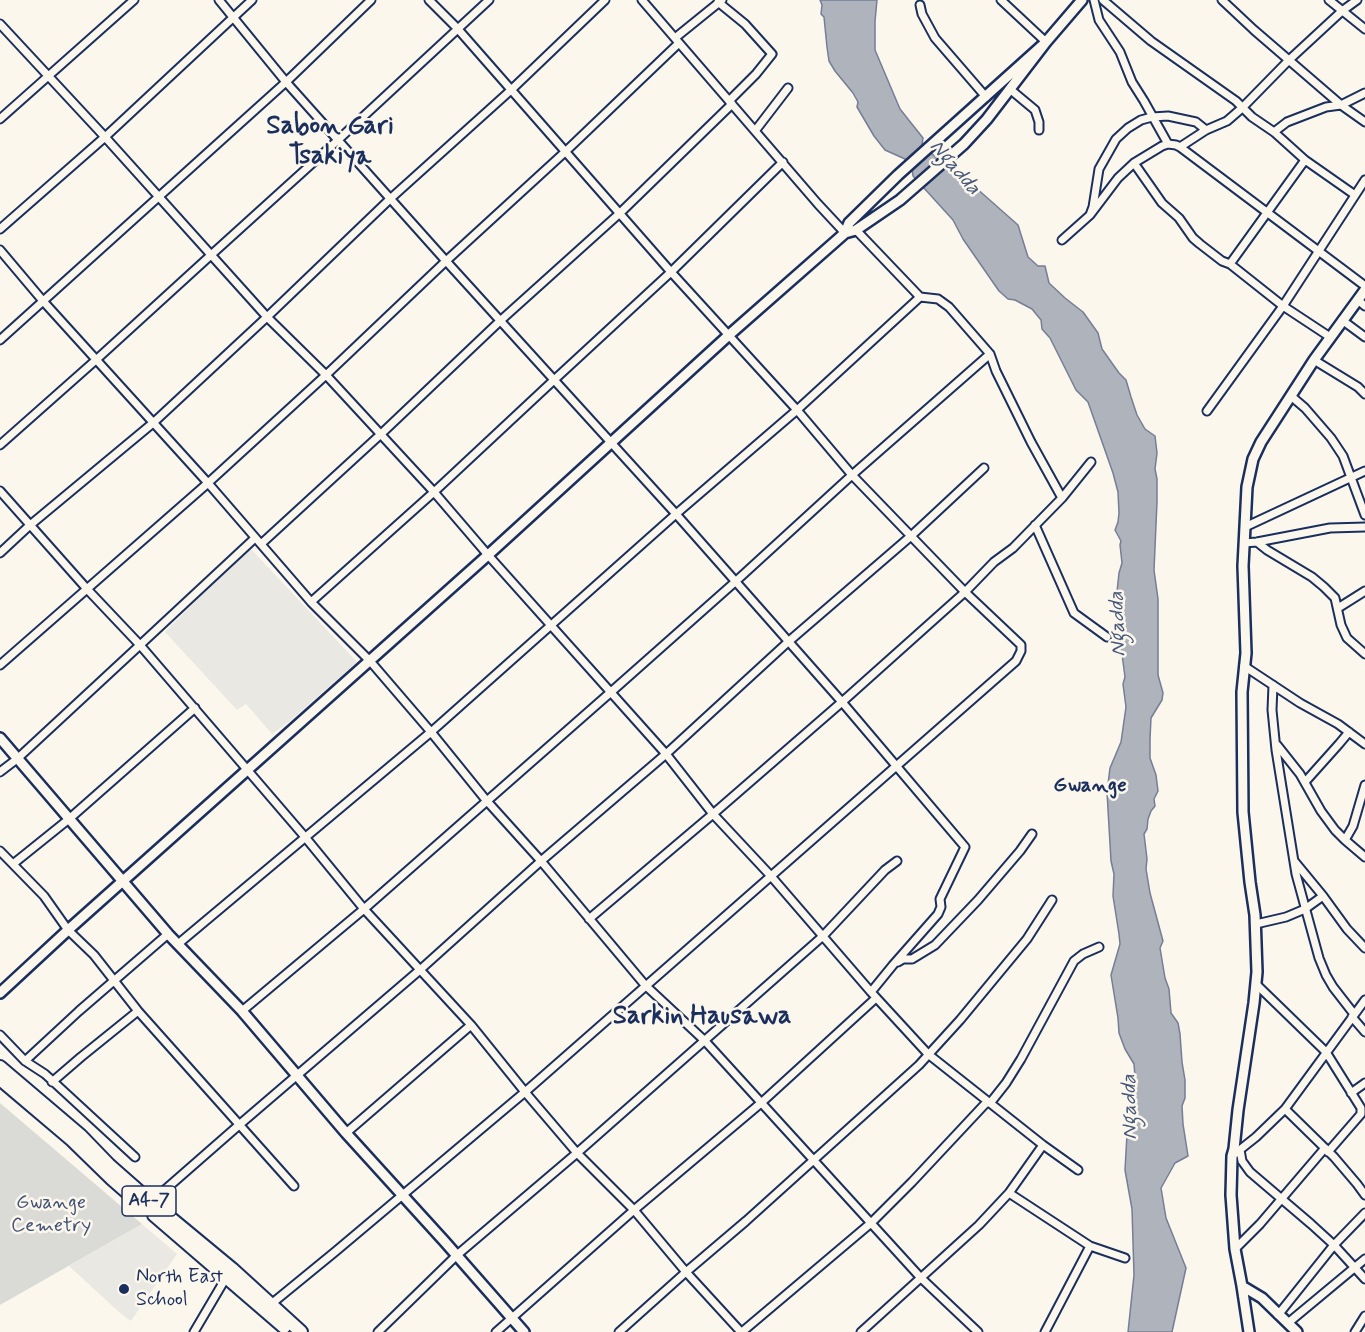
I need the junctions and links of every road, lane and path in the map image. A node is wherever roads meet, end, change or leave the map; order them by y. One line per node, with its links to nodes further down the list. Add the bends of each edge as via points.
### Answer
1 (135, 0): 26 (street)
2 (219, 0): 19 (street)
3 (252, 0): 19 (street)
4 (371, 0): 27 (street)
5 (429, 0): 21 (street)
6 (489, 0): 21 (street)
7 (604, 0): 29 (street)
8 (642, 0): 23 (street)
9 (1001, 0): 24 (street)
10 (1094, 0): 36 (street, via 1099,20 1120,52)
11 (1103, 0): 35 (street)
12 (1222, 0): 25 (street)
13 (1329, 0): 18 (street)
14 (1357, 0): 18 (street)
15 (720, 1): 23 (street); 33 (street, via 772,54)
16 (1079, 1): 24 (main road)
17 (920, 5): 32 (street, via 935,38)
18 (1342, 11): 22 (street); 25 (street)
19 (233, 17): 27 (street); 43 (street)
20 (0, 24): 26 (street)
21 (457, 28): 29 (street); 44 (street)
22 (1365, 29)
23 (677, 41): 33 (street); 47 (street)
24 (1046, 42): 30 (main road); 32 (main road)
25 (1289, 60): 34 (street); 35 (street)
26 (48, 76): 37 (street); 43 (street)
27 (286, 82): 44 (street); 53 (street)
28 (788, 88): 41 (street)
29 (511, 90): 47 (street); 54 (street)
30 (1011, 90): 39 (street, via 1035,110); 59 (main road, via 964,144 900,200)
31 (1365, 93): 34 (street)
32 (986, 97): 60 (main road, via 849,222)
33 (731, 102): 41 (street); 56 (street)
34 (1341, 105): 38 (street); 42 (street, via 1287,122)
35 (1242, 108): 40 (street, via 1227,121); 42 (street)
36 (1152, 117): 40 (street, via 1189,120); 45 (street); 57 (street, via 1128,128 1107,153 1099,169)
37 (0, 119)
38 (1365, 122)
39 (1039, 130)
40 (1206, 130): 46 (street)
41 (755, 131): 49 (street)
42 (1274, 132): 48 (street)
43 (105, 137): 53 (street); 58 (street)
44 (338, 140): 54 (street); 64 (street)
45 (1168, 144): 46 (street); 50 (street)
46 (1180, 147): 55 (street)
47 (565, 152): 56 (street); 65 (street)
48 (1305, 160): 52 (street); 55 (street)
49 (783, 162): 60 (street); 67 (street)
50 (1134, 163): 57 (street); 66 (street, via 1162,204 1193,238)
51 (1365, 180): 52 (street)
52 (1355, 195): 63 (street)
53 (159, 197): 64 (street); 70 (street)
54 (390, 199): 65 (street); 73 (street)
55 (1267, 212): 63 (street); 66 (street)
56 (620, 213): 67 (street); 75 (street)
57 (1090, 215): 61 (street)
58 (0, 230)
59 (856, 230): 60 (main road); 69 (street)
60 (845, 233): 76 (main road)
61 (1062, 240)
62 (0, 250): 70 (street)
63 (1319, 251): 68 (street); 72 (street)
64 (211, 255): 73 (street); 81 (street)
65 (446, 261): 75 (street); 83 (street)
66 (1230, 264): 72 (street)
67 (671, 273): 76 (street); 84 (street)
68 (1365, 288): 71 (main road)
69 (920, 297): 80 (street, via 938,299 949,307); 87 (street)
70 (43, 301): 79 (street); 81 (street)
71 (1361, 303): 74 (main road)
72 (1283, 306): 77 (street); 88 (street)
73 (267, 317): 83 (street); 89 (street)
74 (1342, 320): 77 (main road); 78 (street)
75 (500, 321): 84 (street); 90 (street)
76 (729, 335): 87 (street); 91 (main road)
77 (1330, 337): 82 (main road)
78 (1365, 338)
79 (0, 340)
80 (990, 354): 96 (street); 101 (street)
81 (98, 359): 89 (street); 92 (street)
82 (1314, 360): 85 (street); 86 (main road)
83 (326, 375): 90 (street); 98 (street)
84 (554, 380): 91 (street); 100 (street)
85 (1365, 394)
86 (1291, 396): 97 (street, via 1331,438); 107 (main road, via 1253,459)
87 (796, 410): 96 (street); 102 (street)
88 (1207, 411)
89 (153, 423): 98 (street); 105 (street)
90 (381, 434): 100 (street); 112 (street)
91 (611, 443): 102 (street); 114 (main road)
92 (0, 445)
93 (1091, 462): 101 (street)
94 (984, 468): 108 (street)
95 (1365, 471): 97 (street)
96 (852, 475): 108 (street); 115 (street)
97 (1351, 477): 103 (street); 107 (street)
98 (207, 483): 109 (street); 116 (street)
99 (0, 491): 105 (street)
100 (435, 492): 114 (street); 119 (street)
101 (1062, 498): 104 (street)
102 (676, 514): 115 (street); 121 (street)
103 (1365, 515)
104 (1035, 525): 118 (street); 122 (street, via 1074,613)
105 (29, 526): 113 (street); 116 (street)
106 (1365, 526): 110 (street)
107 (1245, 527): 111 (main road)
108 (911, 536): 118 (street); 123 (street)
109 (255, 538): 112 (street); 124 (street)
110 (1257, 542): 111 (street); 120 (street, via 1324,587 1335,598)
111 (1244, 543): 128 (main road)
112 (261, 544): 119 (street)
113 (0, 553)
114 (488, 555): 121 (street); 126 (main road)
115 (735, 582): 123 (street); 130 (street)
116 (87, 590): 124 (street); 127 (street)
117 (1365, 591): 120 (street)
118 (965, 592): 131 (street); 140 (street, via 1021,645 1021,651 1016,661)
119 (311, 602): 126 (street)
120 (1338, 608): 125 (street, via 1347,638)
121 (552, 626): 130 (street); 133 (street)
122 (1107, 637)
123 (788, 642): 131 (street); 138 (street)
124 (140, 645): 132 (street); 139 (street)
125 (1365, 654)
126 (370, 661): 133 (street); 141 (main road)
127 (0, 665)
128 (1244, 666): 129 (street); 164 (main road, via 1243,812)
129 (1273, 685): 134 (street); 136 (street)
130 (611, 692): 138 (street); 145 (street)
131 (842, 702): 140 (street); 146 (street)
132 (195, 708): 141 (street); 147 (street)
133 (431, 732): 145 (street); 149 (street)
134 (1349, 732): 137 (street); 143 (street)
135 (0, 738): 139 (main road)
136 (1276, 743): 143 (street); 155 (street)
137 (1365, 744)
138 (666, 754): 146 (street); 153 (street)
139 (16, 759): 142 (street); 147 (main road)
140 (896, 766): 157 (street); 171 (street, via 965,847 940,899 938,914)
141 (248, 770): 149 (street); 158 (main road)
142 (0, 772)
143 (1305, 782): 150 (street)
144 (1365, 785): 150 (street)
145 (486, 800): 153 (street); 161 (street)
146 (713, 814): 157 (street); 163 (street)
147 (69, 819): 156 (street); 158 (main road)
148 (1032, 834): 171 (street, via 935,945)
149 (305, 837): 161 (street); 168 (street)
150 (1345, 840): 152 (street)
151 (0, 851): 156 (street)
152 (1365, 857)
153 (541, 861): 163 (street); 172 (street)
154 (897, 861): 167 (street)
155 (1294, 862): 159 (street); 162 (street)
156 (13, 864): 165 (street, via 44,896)
157 (771, 874): 167 (street); 175 (street)
158 (124, 881): 165 (main road); 166 (main road)
159 (1323, 896): 162 (street); 170 (street)
160 (1052, 900): 187 (street, via 1027,939)
161 (364, 909): 172 (street); 180 (street)
162 (1305, 909): 164 (street); 181 (street, via 1326,975)
163 (589, 919): 175 (street)
164 (1256, 924): 174 (main road)
165 (68, 930): 173 (street); 176 (main road)
166 (168, 934): 168 (main road); 173 (street)
167 (823, 936): 177 (street); 185 (street)
168 (178, 944): 180 (main road)
169 (1098, 947): 196 (street, via 1074,961 1021,1059)
170 (1365, 948)
171 (892, 965): 177 (street)
172 (421, 969): 182 (street); 190 (street)
173 (115, 981): 179 (street); 188 (street)
174 (1256, 984): 186 (street); 204 (main road, via 1238,1110)
175 (645, 985): 185 (street); 194 (street)
176 (0, 993)
177 (874, 995): 187 (street); 197 (street)
178 (1365, 1000): 181 (street)
179 (138, 1011): 192 (street); 199 (street)
180 (242, 1011): 190 (main road)
181 (1353, 1016): 183 (street); 186 (street)
182 (471, 1025): 194 (street); 200 (street)
183 (1365, 1032)
184 (0, 1035): 188 (street)
185 (705, 1041): 197 (street); 203 (street)
186 (1326, 1052): 195 (street); 198 (street)
187 (928, 1054): 196 (street); 206 (street)
188 (25, 1061): 192 (street)
189 (0, 1067): 213 (highway, A4-7)
190 (297, 1075): 199 (street); 200 (main road)
191 (0, 1079): 225 (highway, A4-7)
192 (52, 1083): 205 (street)
193 (1365, 1083): 195 (street)
194 (525, 1092): 203 (street); 210 (street)
195 (1351, 1093): 202 (street, via 1361,1114)
196 (991, 1102): 201 (street); 216 (street)
197 (761, 1103): 206 (street); 214 (street)
198 (1285, 1109): 202 (street); 204 (street)
199 (239, 1125): 208 (street); 213 (street)
200 (346, 1133): 210 (main road)
201 (1043, 1145): 207 (street); 209 (street)
202 (1327, 1150): 211 (street); 212 (street)
203 (577, 1153): 214 (street); 220 (street)
204 (1236, 1153): 212 (street, via 1250,1172); 219 (main road)
205 (135, 1157)
206 (813, 1159): 216 (street); 224 (street)
207 (1078, 1170)
208 (294, 1186)
209 (1009, 1193): 218 (street); 226 (street)
210 (403, 1195): 220 (main road); 229 (street)
211 (1365, 1195)
212 (1282, 1199): 217 (street); 219 (street)
213 (151, 1202): 229 (highway, A4-7, via 232,1269)
214 (634, 1210): 224 (street); 232 (street)
215 (1365, 1214): 217 (street)
216 (871, 1223): 226 (street); 241 (street)
217 (1334, 1245): 223 (street); 230 (street)
218 (1090, 1246): 221 (street); 244 (street)
219 (1234, 1249): 228 (main road)
220 (457, 1255): 232 (main road); 237 (street)
221 (1125, 1258)
222 (1365, 1259): 223 (street)
223 (1354, 1267): 227 (street); 233 (street)
224 (686, 1272): 240 (street); 241 (street)
225 (227, 1276): 229 (highway, A4-7); 234 (street)
226 (921, 1278): 242 (street); 243 (street)
227 (1365, 1280)
228 (1242, 1286): 230 (main road, via 1262,1298); 245 (main road)
229 (268, 1307): 235 (highway, A4-7); 236 (highway, A4-7)
230 (1278, 1315): 233 (main road)
231 (1365, 1316): 247 (street)
232 (512, 1318): 238 (street); 239 (main road)
233 (1288, 1323): 246 (main road)
234 (194, 1332)
235 (289, 1332)
236 (301, 1332)
237 (378, 1332)
238 (496, 1332)
239 (524, 1332)
240 (619, 1332)
241 (742, 1332)
242 (861, 1332)
243 (978, 1332)
244 (1045, 1332)
245 (1249, 1332)
246 (1297, 1332)
247 (1355, 1332)

